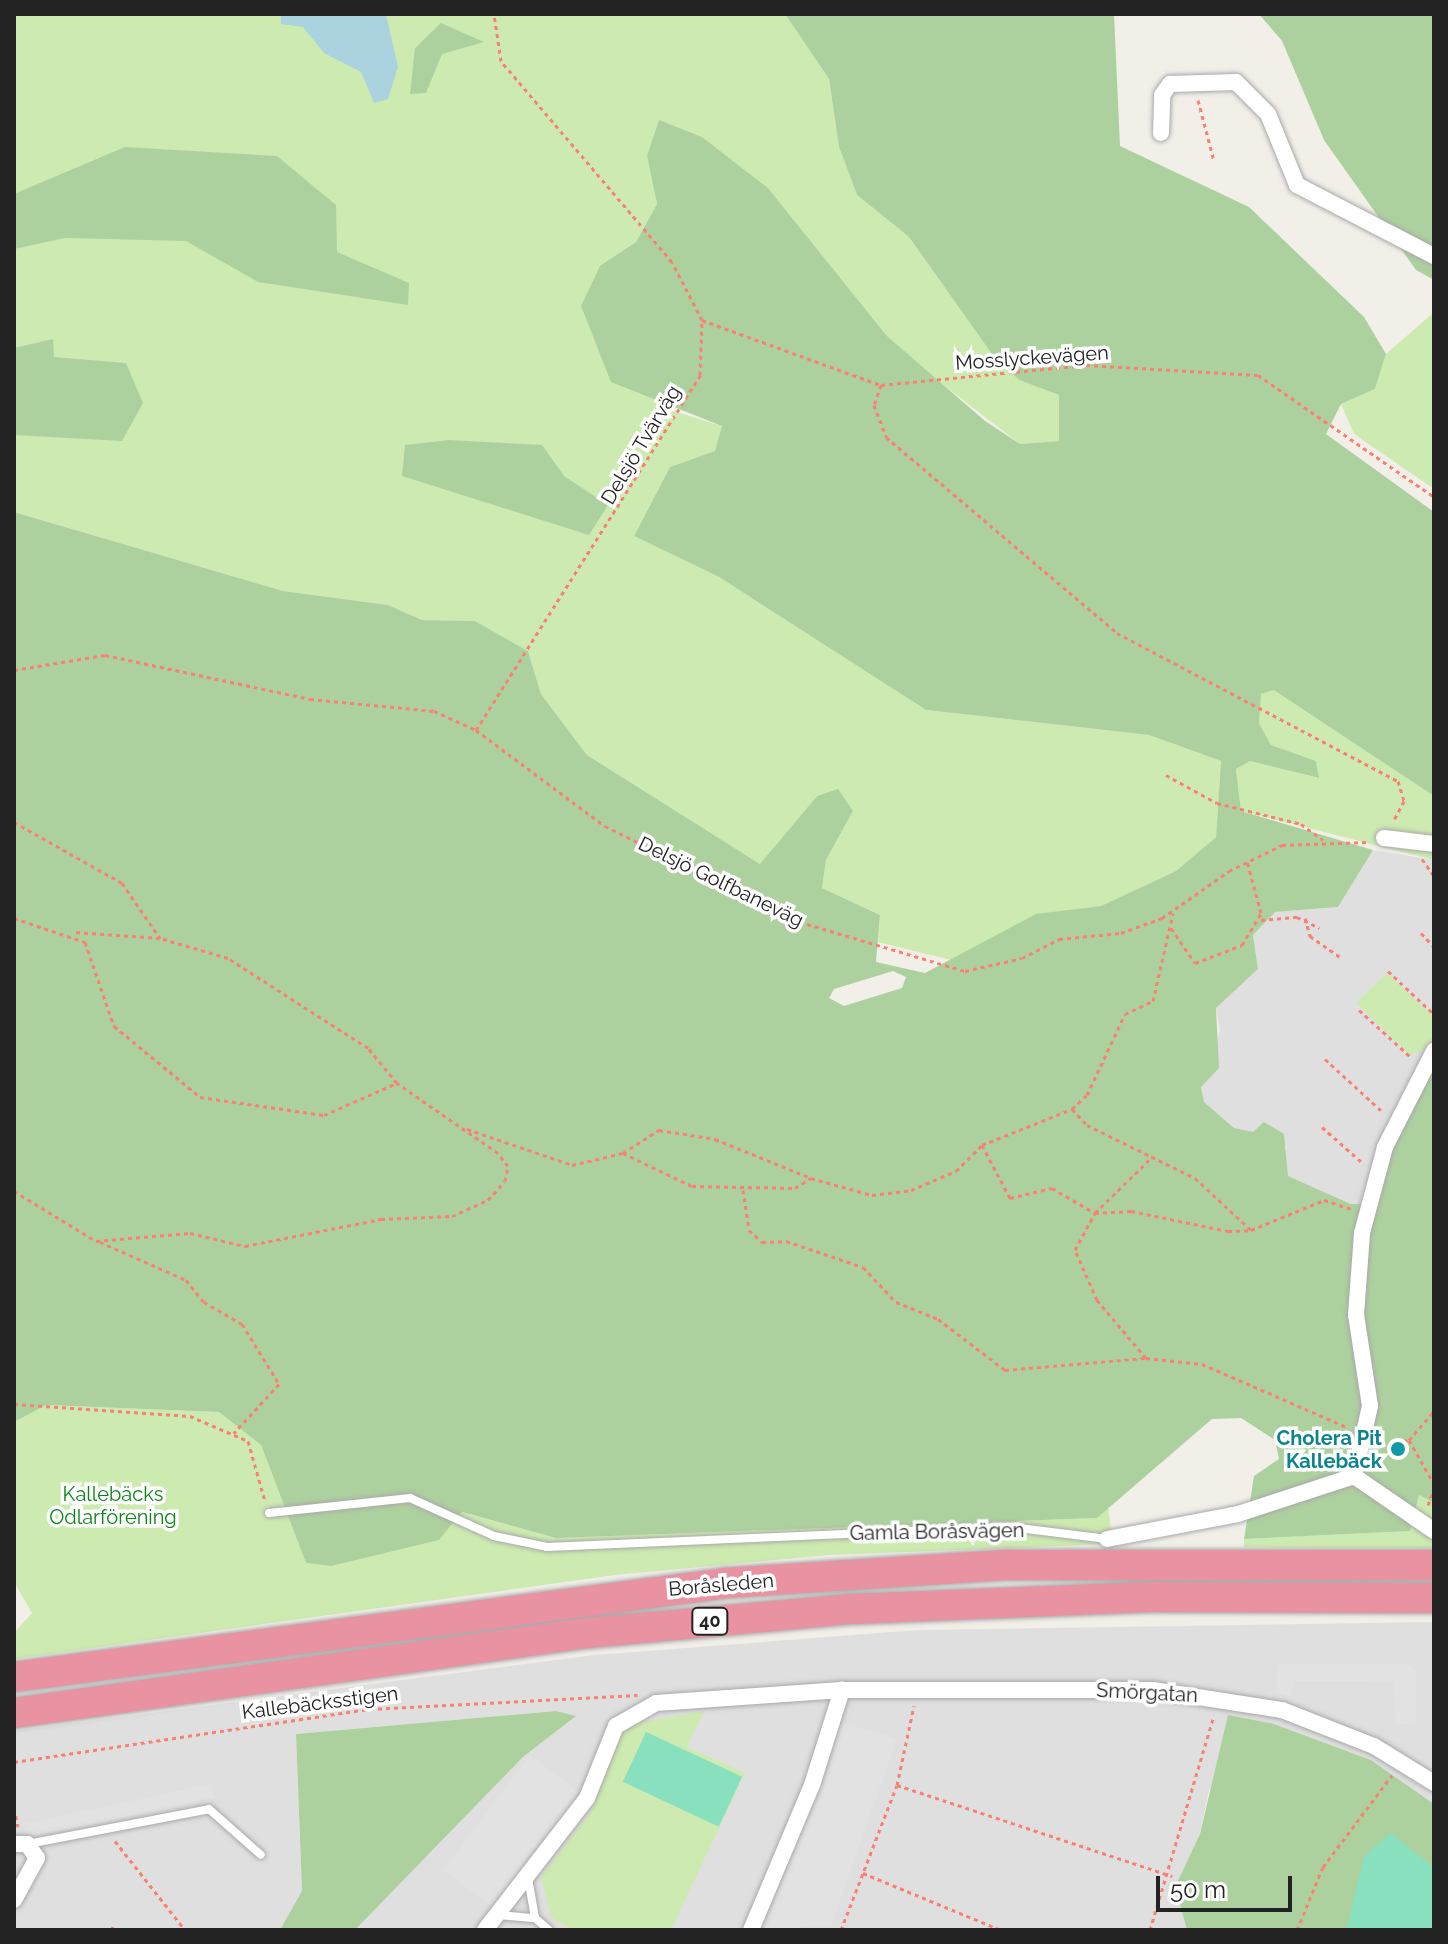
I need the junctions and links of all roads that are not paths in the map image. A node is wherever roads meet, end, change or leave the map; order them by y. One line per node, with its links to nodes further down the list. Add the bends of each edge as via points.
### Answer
1 (1161, 133): 2 (street, via 1162,95 1186,80 1236,82 1268,114 1297,185)
2 (1434, 256)
3 (1384, 838): 4 (street)
4 (1434, 844)
5 (1434, 1051): 6 (street, via 1385,1147 1367,1214 1355,1290 1368,1425)
6 (1354, 1476): 8 (street); 9 (street, Gamla Boråsvägen, via 1238,1514)
7 (269, 1513): 9 (lane, Gamla Boråsvägen, via 410,1498 494,1536 547,1547 1011,1527)
8 (1434, 1531)
9 (1107, 1539)
10 (1422, 1565): 12 (highway, Boråsleden / 40, via 1008,1565 726,1583)
11 (1423, 1598): 14 (highway, Boråsleden / 40, via 1149,1597 852,1609 587,1633)
12 (14, 1677)
13 (842, 1690): 15 (street, Smörgatan, via 1153,1690 1219,1698 1282,1710 1401,1762); 18 (street, Smörgatan, via 689,1699 632,1714 607,1741 587,1798); 24 (street, via 812,1785)
14 (14, 1713)
15 (1434, 1783)
16 (20, 1843): 17 (lane, via 209,1809); 19 (street, via 36,1867)
17 (261, 1855)
18 (528, 1876): 20 (street, Smörgatan); 21 (lane)
19 (14, 1900)
20 (497, 1915): 21 (lane); 22 (street, Smörgatan)
21 (535, 1918): 23 (lane)
22 (485, 1930)
23 (549, 1930)
24 (751, 1930)

